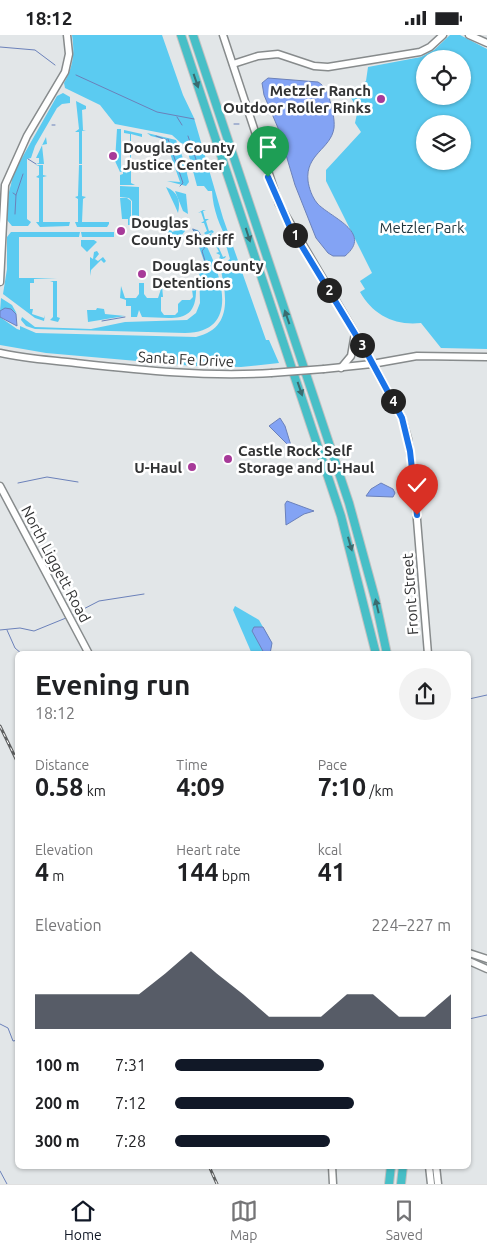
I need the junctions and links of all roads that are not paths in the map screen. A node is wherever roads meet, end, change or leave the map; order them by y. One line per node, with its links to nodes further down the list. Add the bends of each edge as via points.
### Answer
1 (67, 35): 9 (main road, via 69,54 65,72 27,136 5,185)
2 (181, 35): 17 (highway, one-way to 17, via 339,508)
3 (193, 35): 18 (highway, one-way to 3, via 366,562 344,487)
4 (223, 35): 8 (main road, Front Street)
5 (443, 35): 8 (main road, via 420,52 336,66 314,66 278,54)
6 (469, 35): 7 (main road)
7 (487, 43)
8 (233, 64): 10 (main road, Front Street, via 278,204)
9 (0, 282)
10 (355, 333): 13 (main road, Front Street); 14 (main road, via 351,356)
11 (0, 353): 14 (main road, Santa Fe Drive, bridge, via 215,375)
12 (487, 357): 13 (main road, Santa Fe Drive, via 417,356)
13 (372, 364): 14 (main road, Santa Fe Drive); 19 (main road, Front Street, via 400,413 408,439)
14 (341, 368)
15 (0, 486): 16 (main road, North Liggett Road)
16 (87, 651)
17 (375, 651)
18 (386, 651)
19 (428, 651)
20 (471, 954): 21 (main road)
21 (487, 959)
22 (471, 962): 23 (main road)
23 (487, 969)
24 (332, 1169): 29 (main road)
25 (391, 1169): 30 (highway)
26 (403, 1169): 31 (highway)
27 (429, 1169): 32 (main road)
28 (436, 1169): 33 (main road)
29 (333, 1184)
30 (389, 1184)
31 (401, 1184)
32 (431, 1184)
33 (438, 1184)

